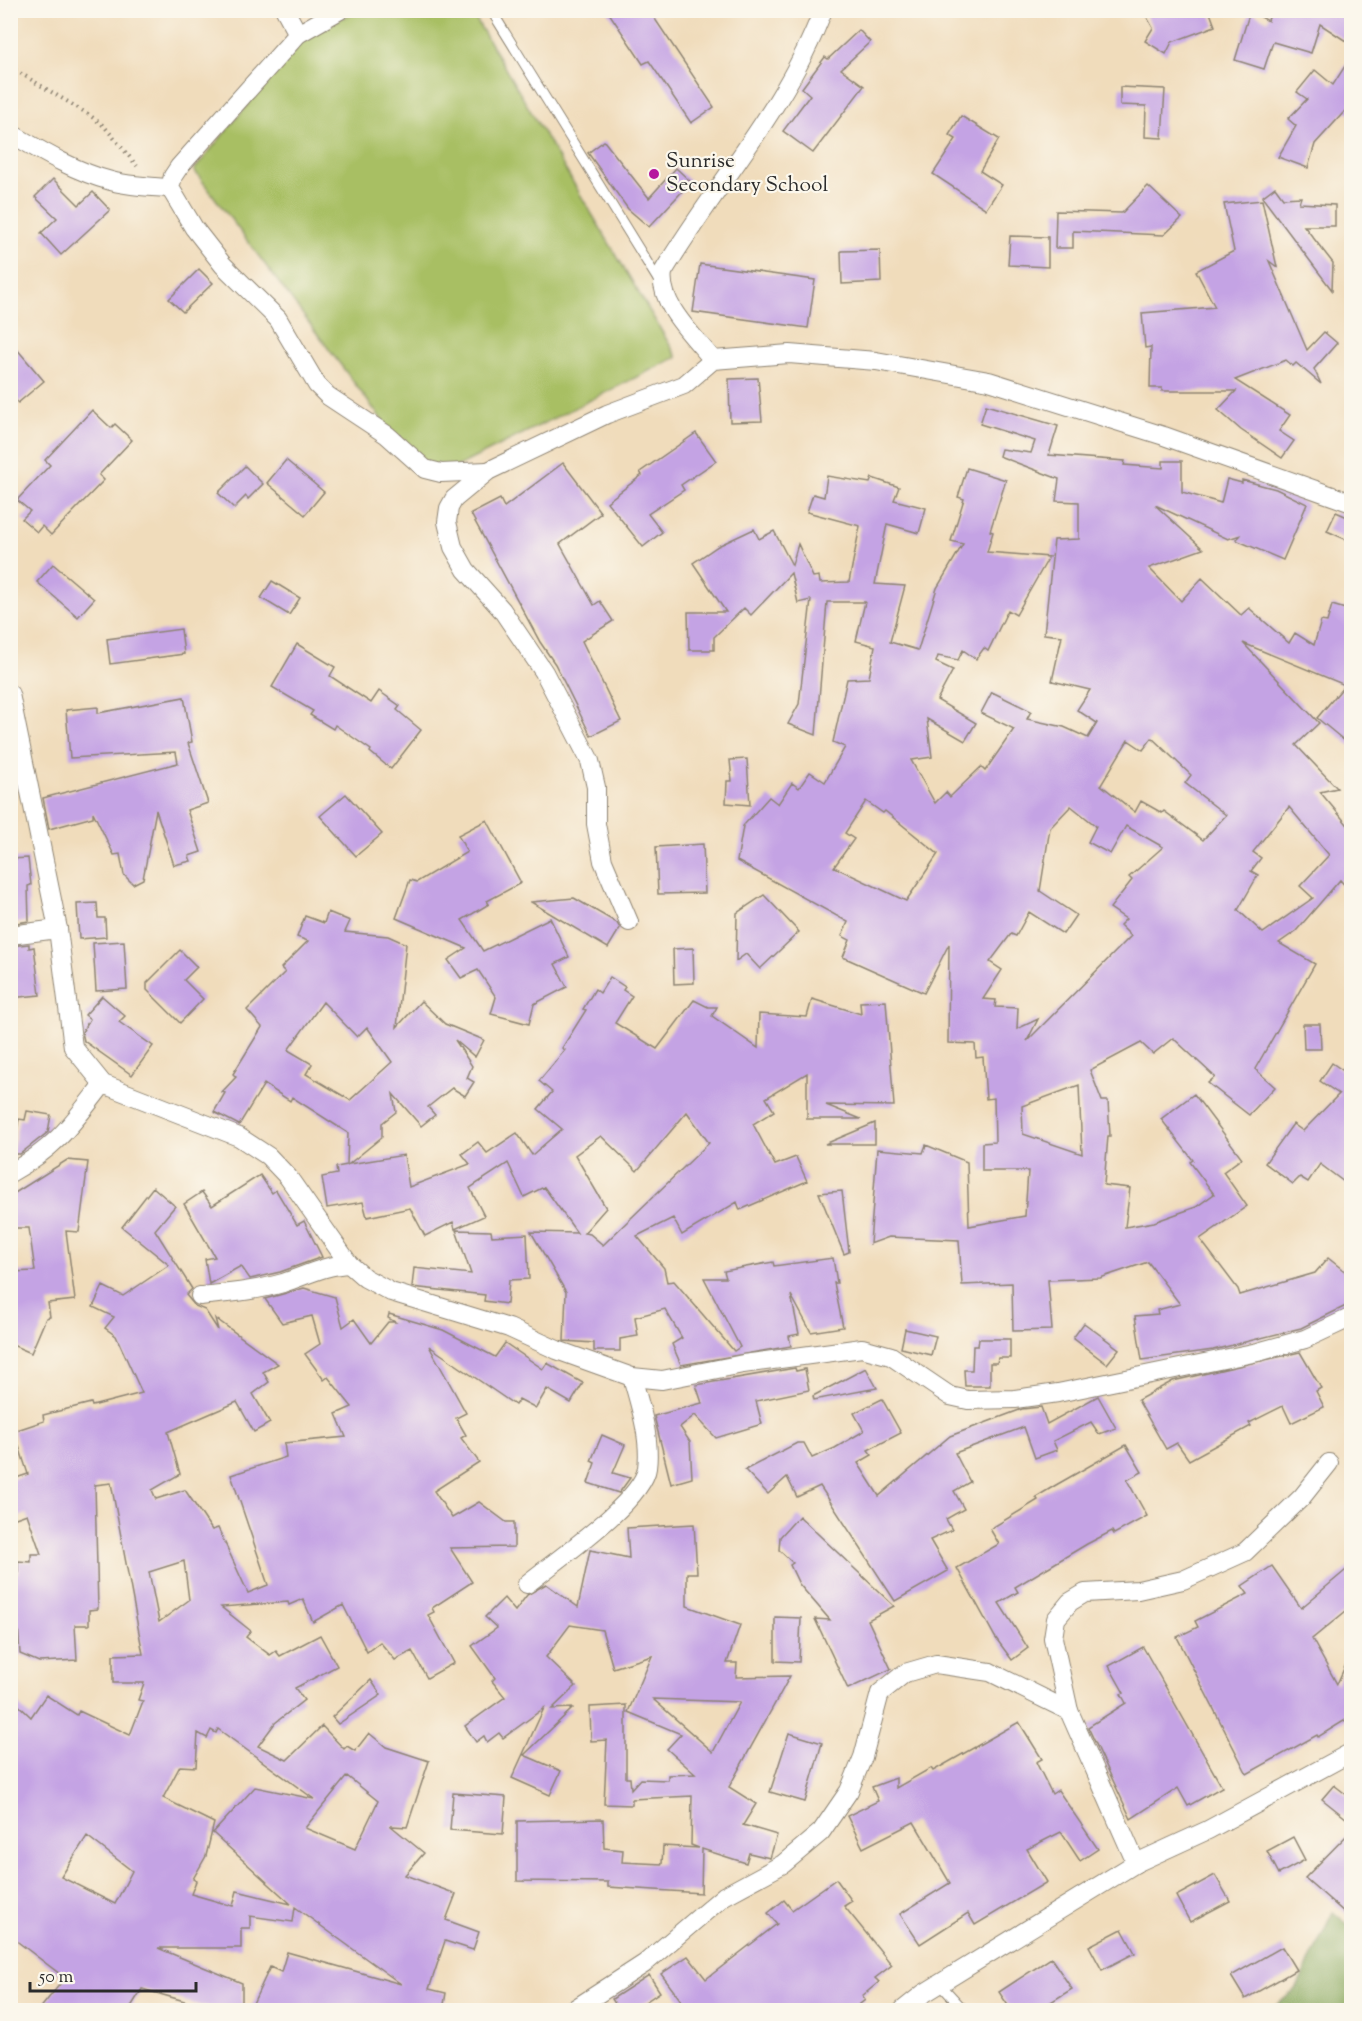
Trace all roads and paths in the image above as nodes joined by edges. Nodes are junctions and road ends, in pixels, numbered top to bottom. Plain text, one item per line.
1 (285, 10) edge
2 (340, 10) edge
3 (491, 10) edge
4 (823, 10) edge
5 (298, 34) junction
6 (10, 67) edge
7 (10, 133) edge
8 (138, 168) dead end
9 (170, 188) junction
10 (661, 285) junction
11 (713, 360) junction
12 (488, 471) junction
13 (1352, 503) edge
14 (10, 694) edge
15 (629, 922) dead end
16 (58, 929) junction
17 (10, 935) edge
18 (103, 1084) junction
19 (10, 1173) edge
20 (349, 1264) junction
21 (200, 1296) dead end
22 (1352, 1317) edge
23 (632, 1377) junction
24 (1329, 1463) dead end
25 (527, 1584) dead end
26 (1069, 1711) junction
27 (1352, 1752) edge
28 (1136, 1863) junction
29 (940, 1984) junction
30 (582, 2008) edge
31 (903, 2010) edge
32 (964, 2010) edge

1 - 5 street
2 - 5 street
3 - 10 lane
4 - 10 street
5 - 9 street
6 - 8 path
7 - 9 street
9 - 12 street
10 - 11 street
11 - 12 street
11 - 13 street
12 - 15 street
14 - 16 street
16 - 17 street
16 - 18 street
18 - 19 street
18 - 20 street
20 - 21 street
20 - 23 street
22 - 23 street
23 - 25 street
24 - 26 street
26 - 28 street
26 - 30 street
27 - 28 street
28 - 29 street
29 - 31 street
29 - 32 lane

